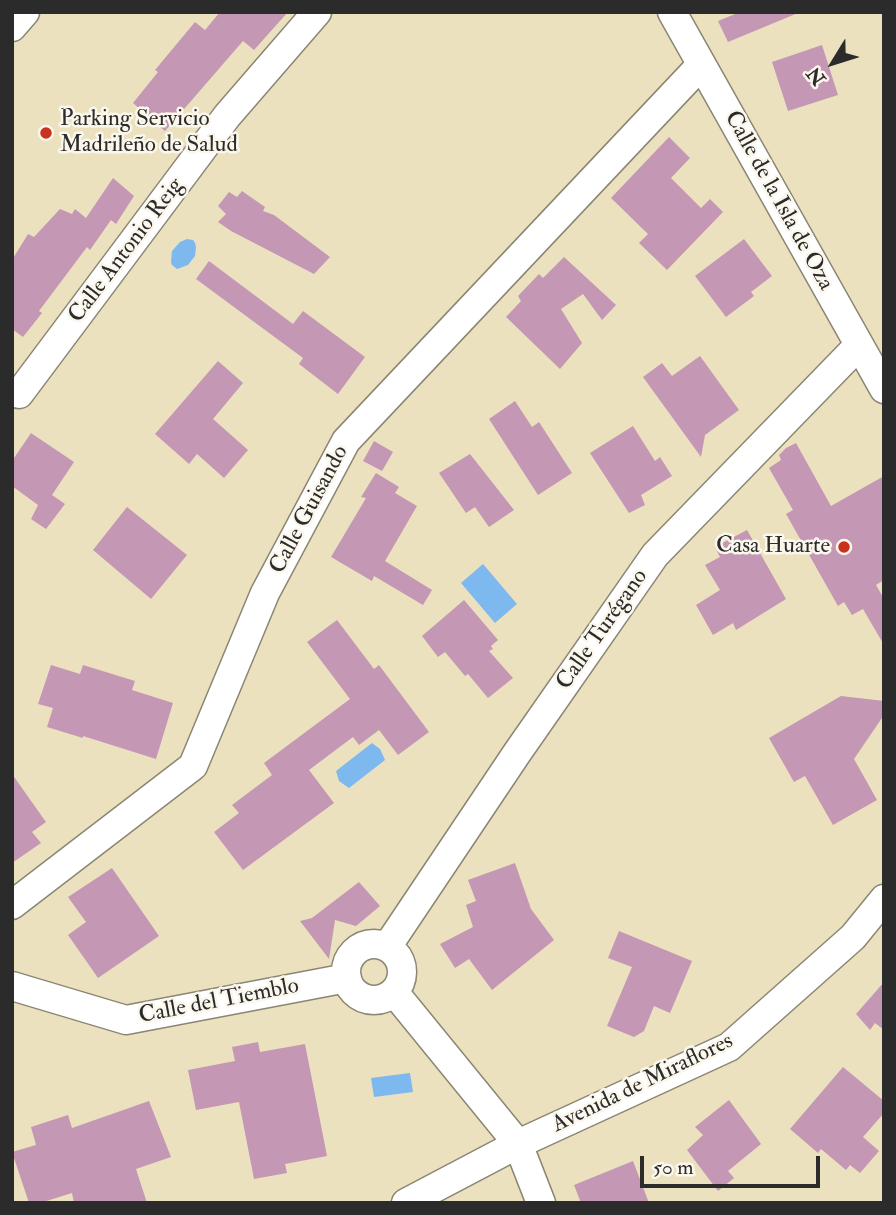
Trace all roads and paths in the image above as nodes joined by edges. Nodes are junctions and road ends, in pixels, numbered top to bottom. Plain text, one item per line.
1 (25, 12) edge
2 (317, 12) edge
3 (673, 12) edge
4 (12, 27) edge
5 (701, 65) junction
6 (859, 345) junction
7 (884, 389) edge
8 (19, 394) dead end
9 (884, 899) edge
10 (12, 905) edge
11 (387, 947) junction
12 (346, 978) junction
13 (12, 986) edge
14 (394, 992) junction
15 (518, 1144) junction
16 (406, 1203) edge
17 (541, 1203) edge

1 - 4 street
2 - 8 street, Calle Antonio Reig
3 - 5 street, Calle de la Isla de Oza
5 - 6 street, Calle de la Isla de Oza
5 - 10 street, Calle Guisando
6 - 7 street, Calle de la Isla de Oza
6 - 11 street, Calle Turégano
9 - 15 street, Avenida de Miraflores
11 - 12 street
11 - 14 street
12 - 13 street, Calle del Tiemblo
12 - 14 street
14 - 15 street
15 - 16 street, Avenida de Miraflores
15 - 17 street

